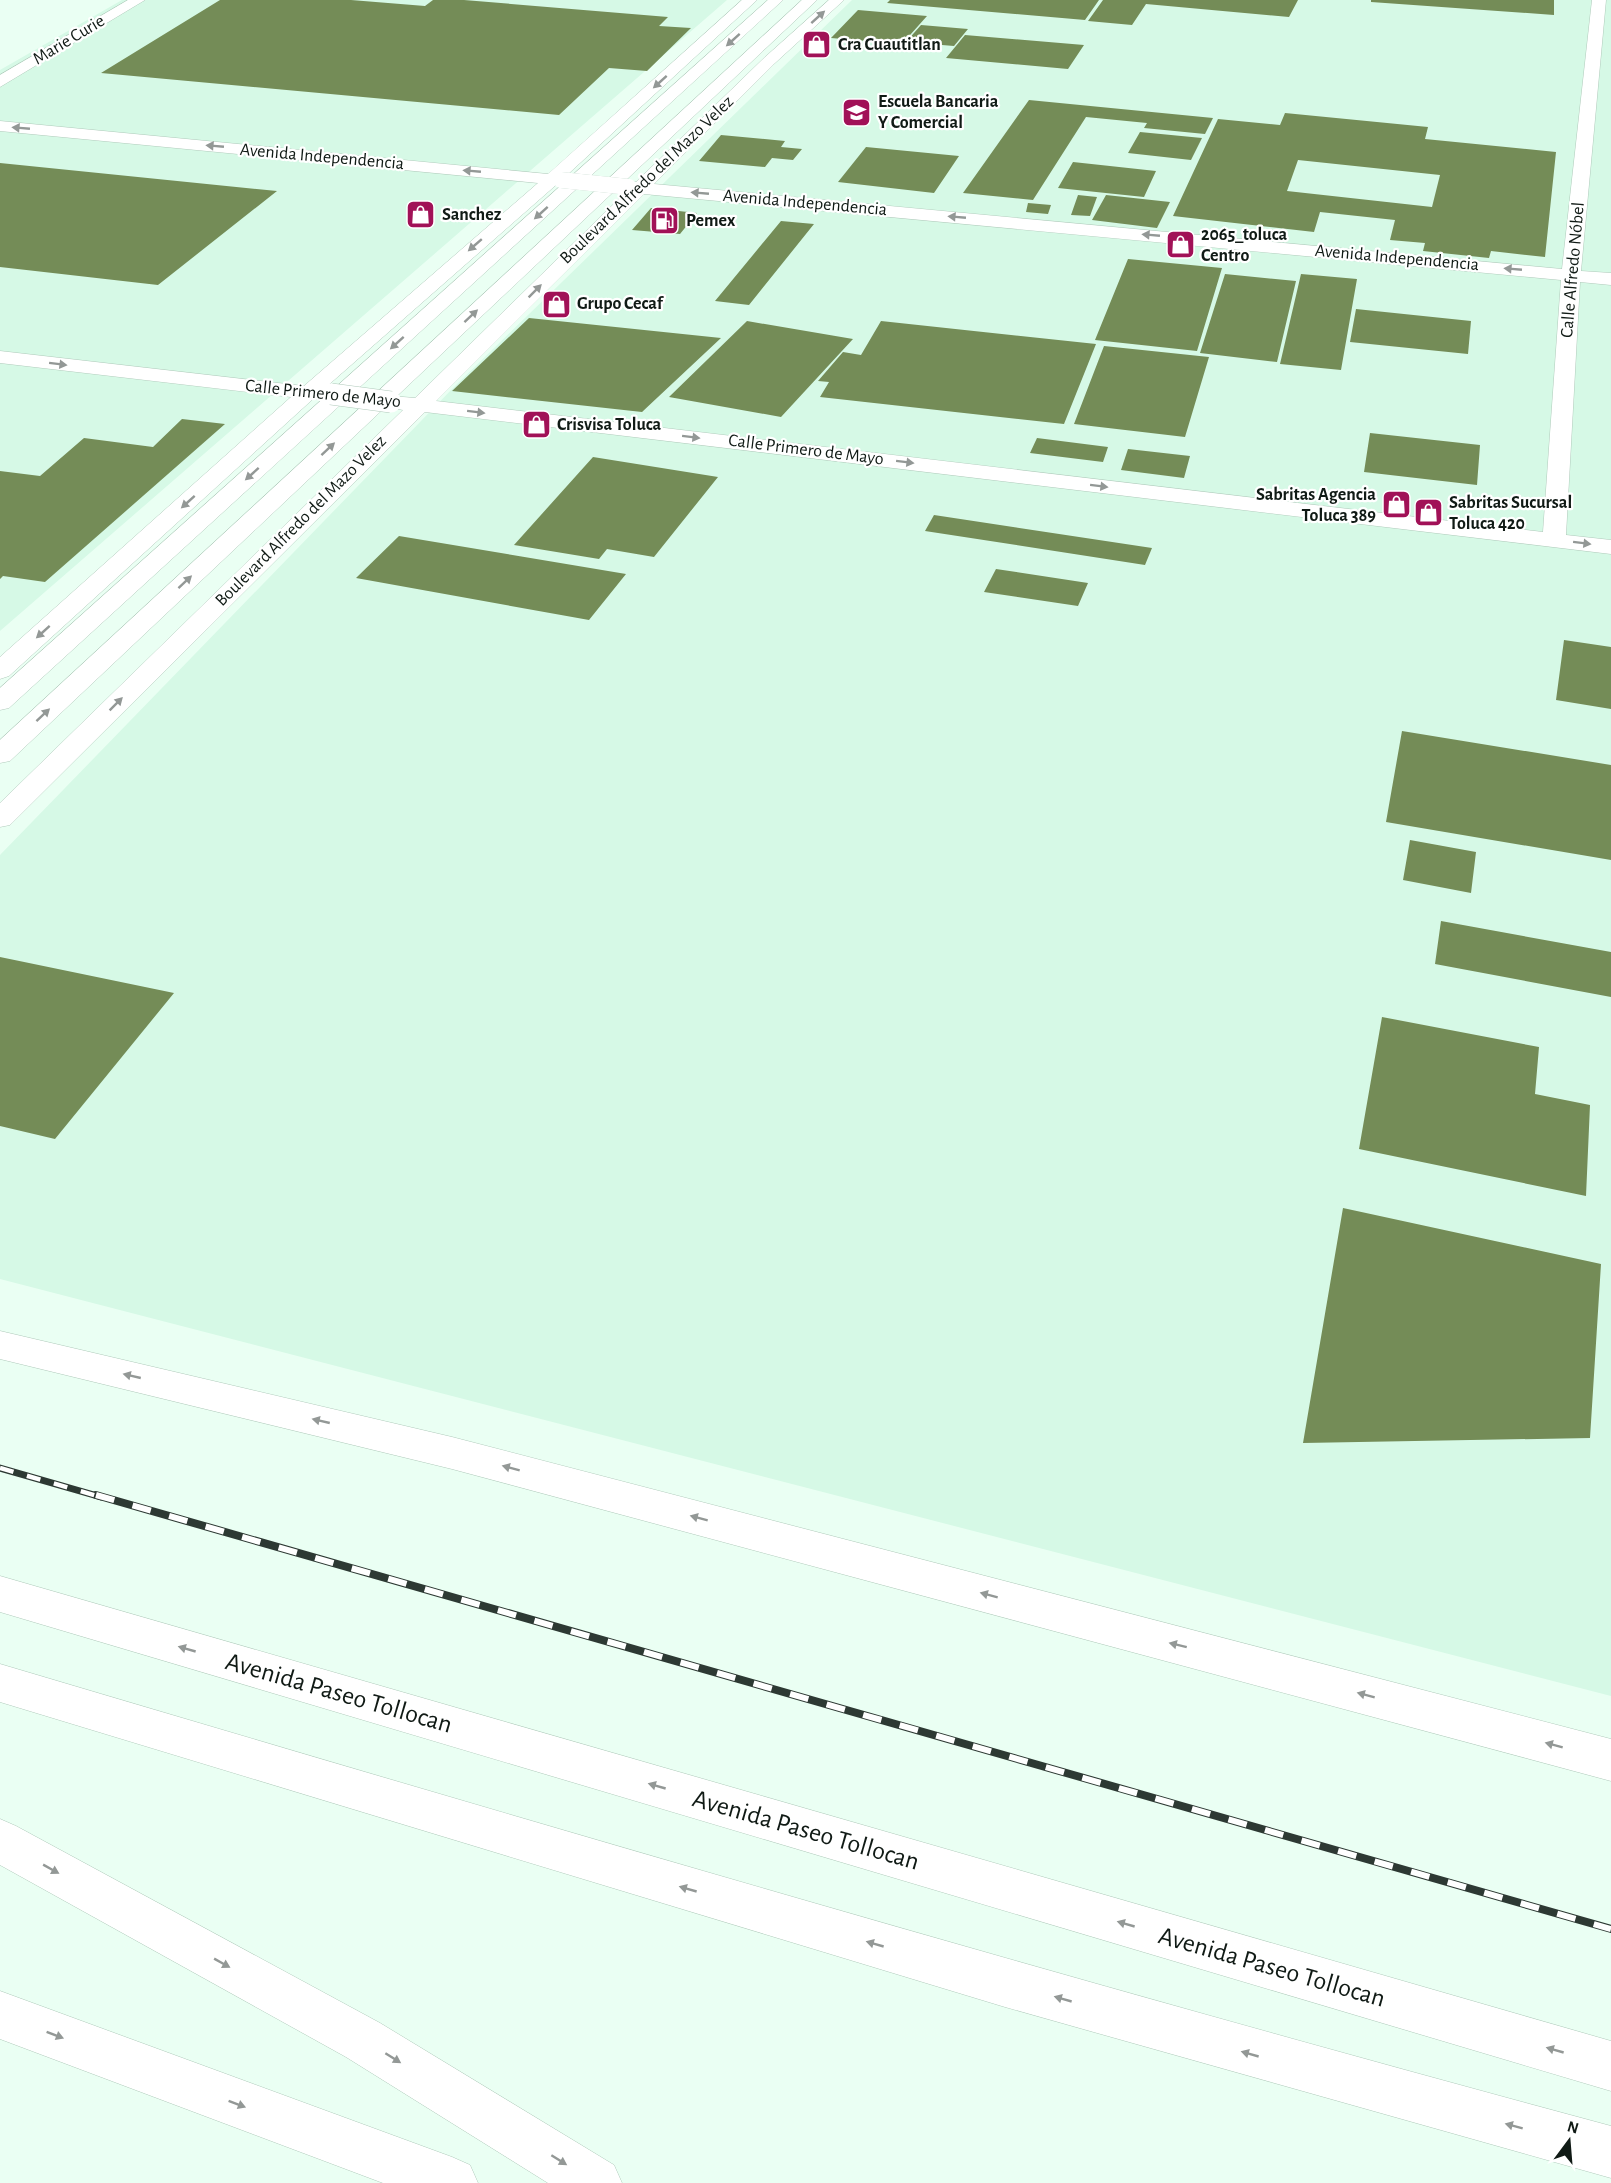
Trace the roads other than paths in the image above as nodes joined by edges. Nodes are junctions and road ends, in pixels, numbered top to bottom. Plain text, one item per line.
1 (138, 0) edge
2 (750, 0) edge
3 (776, 0) edge
4 (810, 0) edge
5 (837, 0) edge
6 (1599, 0) edge
7 (0, 82) edge
8 (0, 126) edge
9 (556, 179) junction
10 (634, 187) junction
11 (1571, 275) junction
12 (1611, 279) edge
13 (0, 357) edge
14 (320, 394) junction
15 (418, 405) junction
16 (1554, 540) junction
17 (1611, 547) edge
18 (0, 671) edge
19 (0, 702) edge
20 (0, 755) edge
21 (0, 819) edge
22 (0, 1345) edge
23 (0, 1594) edge
24 (0, 1683) edge
25 (1611, 1760) edge
26 (0, 1841) edge
27 (0, 2015) edge
28 (1611, 2066) edge
29 (1611, 2152) edge
30 (452, 2183) edge
31 (596, 2183) edge

1 - 7 main road, Marie Curie
2 -> 9 main road
3 -> 19 main road
20 -> 4 main road, Boulevard Alfredo del Mazo Velez
10 -> 5 main road, Boulevard Alfredo del Mazo Velez
6 - 11 main road, Calle Alfredo Nóbel
9 -> 8 main road, Avenida Independencia
9 - 10 main road, Avenida Independencia, bridge
9 -> 14 main road
11 -> 10 main road, Avenida Independencia
15 -> 10 main road, Boulevard Alfredo del Mazo Velez
11 - 12 main road, Avenida Independencia
11 - 16 main road, Calle Alfredo Nóbel
13 -> 14 main road, Calle Primero de Mayo
14 - 15 main road, Calle Primero de Mayo, bridge
14 -> 18 main road
15 -> 16 main road, Calle Primero de Mayo
21 -> 15 main road, Boulevard Alfredo del Mazo Velez
16 -> 17 main road, Calle Primero de Mayo
25 -> 22 main road
28 -> 23 main road, Avenida Paseo Tollocan
29 -> 24 main road
26 -> 31 main road
27 -> 30 main road

